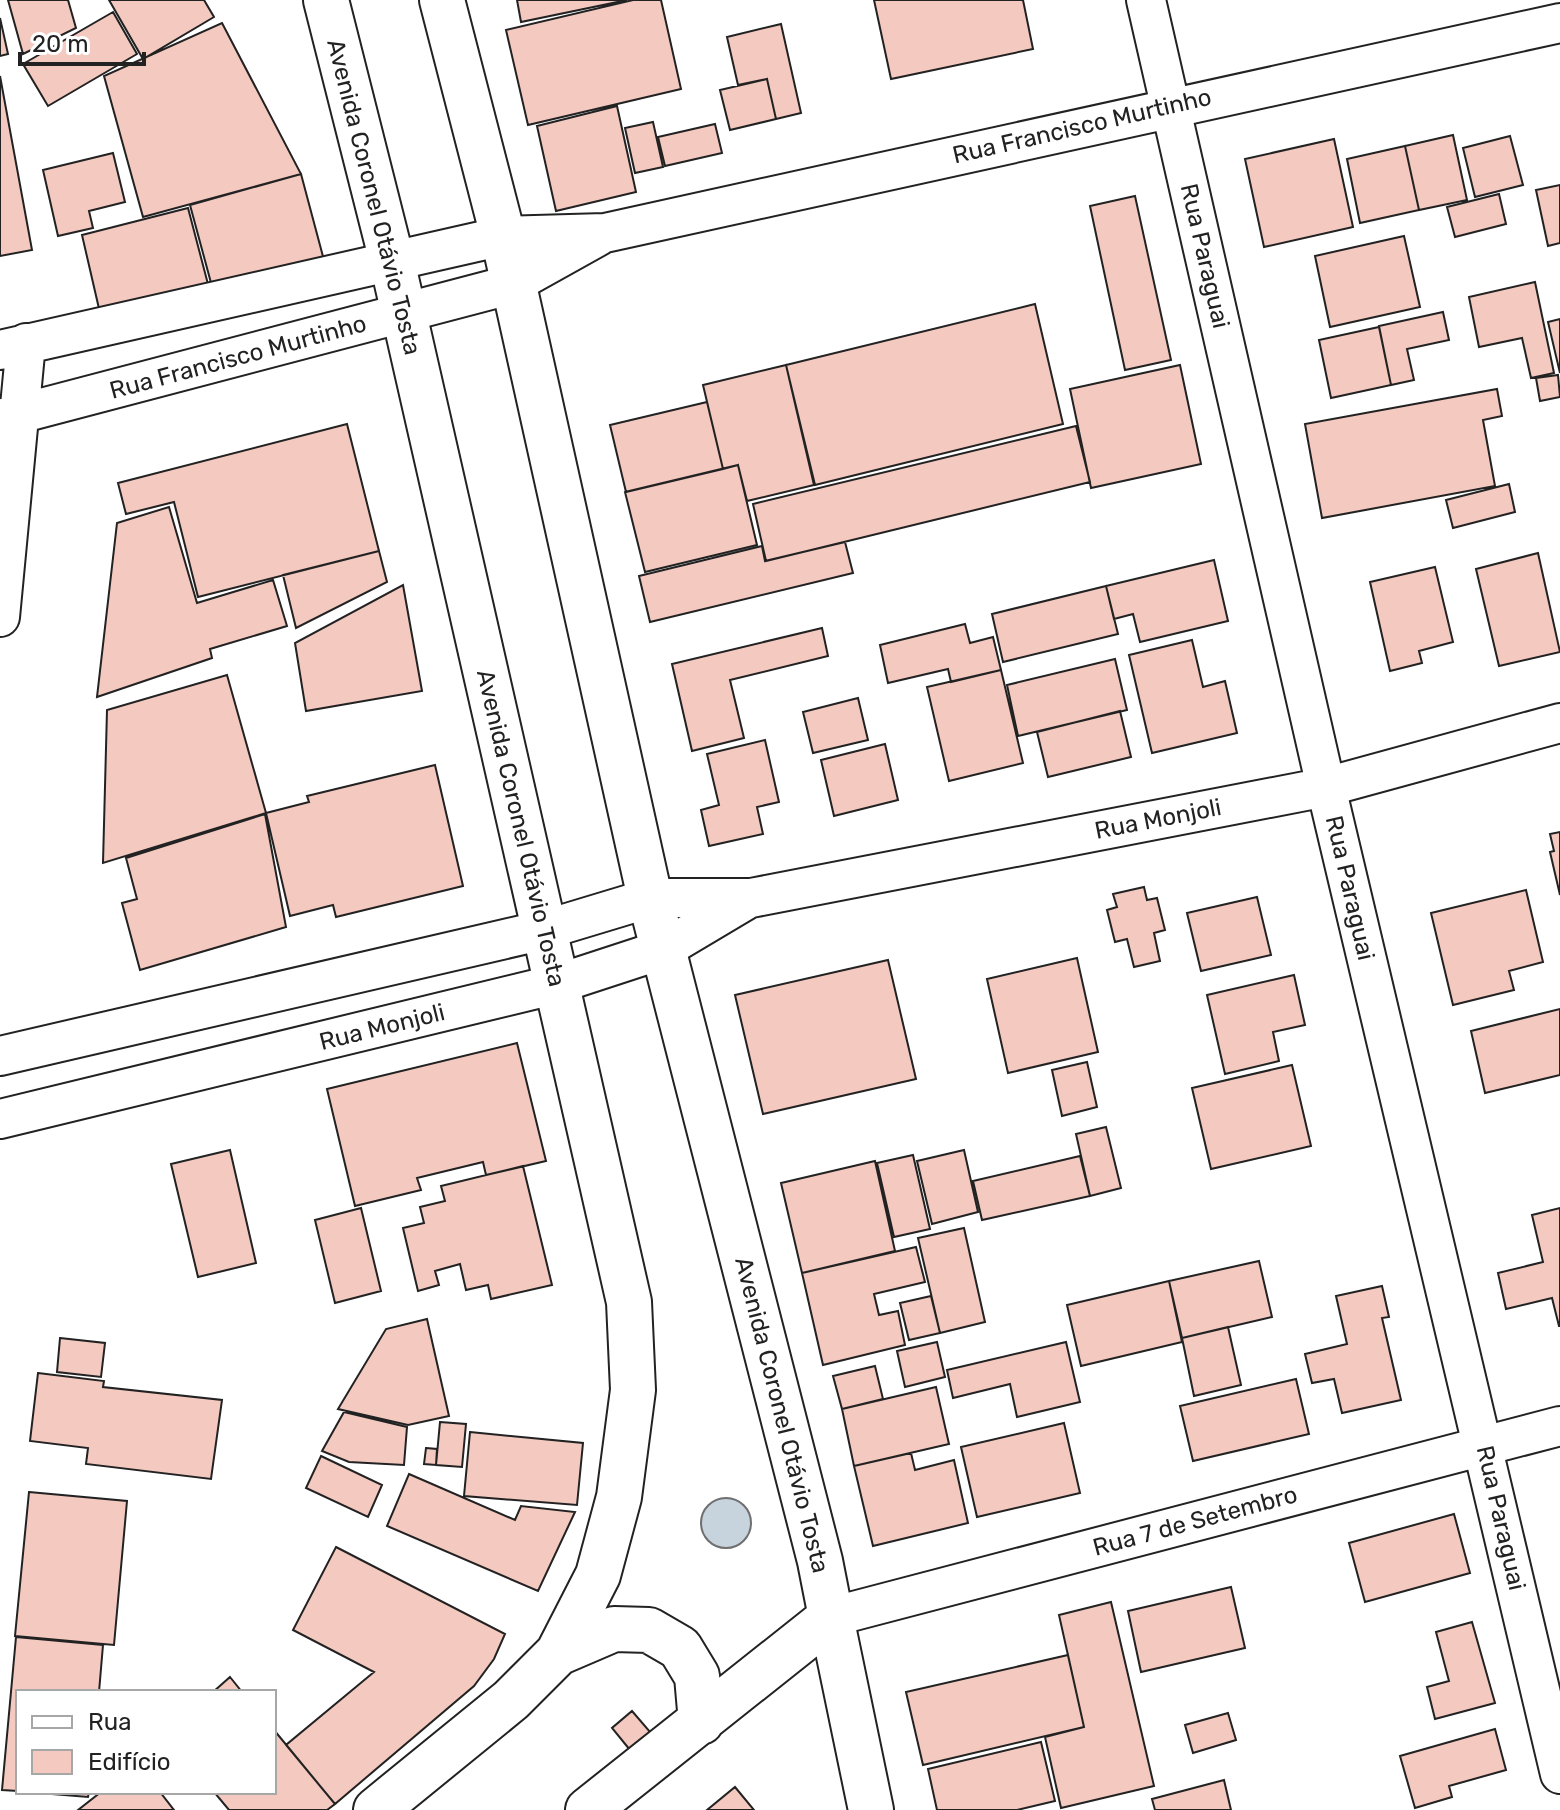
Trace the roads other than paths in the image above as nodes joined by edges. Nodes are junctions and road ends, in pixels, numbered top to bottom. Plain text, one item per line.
1 (442, 0) edge
2 (1146, 0) edge
3 (324, 6) edge
4 (1560, 23) edge
5 (1170, 106) junction
6 (605, 233) junction
7 (503, 236) junction
8 (392, 261) junction
9 (513, 284) junction
10 (403, 313) junction
11 (13, 347) edge
12 (9, 417) edge
13 (0, 617) edge
14 (1560, 723) edge
15 (1326, 787) junction
16 (650, 898) junction
17 (751, 898) junction
18 (544, 930) junction
19 (664, 949) junction
20 (557, 984) junction
21 (0, 1056) edge
22 (0, 1119) edge
23 (1560, 1426) edge
24 (1484, 1445) junction
25 (831, 1617) junction
26 (558, 1653) junction
27 (701, 1722) junction
28 (1560, 1774) edge
29 (376, 1810) edge
30 (588, 1810) edge
31 (871, 1810) edge

1 - 7 main road, Avenida Coronel Otávio Tosta
2 - 5 street, Rua Paraguai
3 - 8 main road, Avenida Coronel Otávio Tosta
4 - 5 street, Rua Francisco Murtinho
5 - 6 street, Rua Francisco Murtinho
5 - 15 street, Rua Paraguai
6 - 7 street, Rua Francisco Murtinho
6 - 9 street, Rua Francisco Murtinho
7 - 8 street, Rua Francisco Murtinho
7 - 9 main road, Avenida Coronel Otávio Tosta
8 - 10 main road, Avenida Coronel Otávio Tosta
8 - 11 street, Rua Francisco Murtinho
9 - 10 street, Rua Francisco Murtinho
9 - 16 main road, Avenida Coronel Otávio Tosta
10 - 12 street, Rua Francisco Murtinho
10 - 18 main road, Avenida Coronel Otávio Tosta
11 - 12 street
12 - 13 street
14 - 15 street, Rua Monjoli
15 - 17 street, Rua Monjoli
15 - 24 street, Rua Paraguai
16 - 17 street, Rua Monjoli
16 - 18 street, Rua Monjoli
16 - 19 main road, Avenida Coronel Otávio Tosta
17 - 19 street, Rua Monjoli
18 - 20 main road, Avenida Coronel Otávio Tosta
18 - 21 street, Rua Monjoli
19 - 20 street, Rua Monjoli
19 - 25 main road, Avenida Coronel Otávio Tosta
20 - 22 street, Rua Monjoli
20 - 26 main road, Avenida Coronel Otávio Tosta
23 - 24 street, Rua 7 de Setembro
24 - 25 street, Rua 7 de Setembro
24 - 28 street, Rua Paraguai
25 - 27 main road
25 - 31 main road, Avenida Coronel Otávio Tosta
26 - 27 main road
26 - 29 main road
27 - 30 main road

